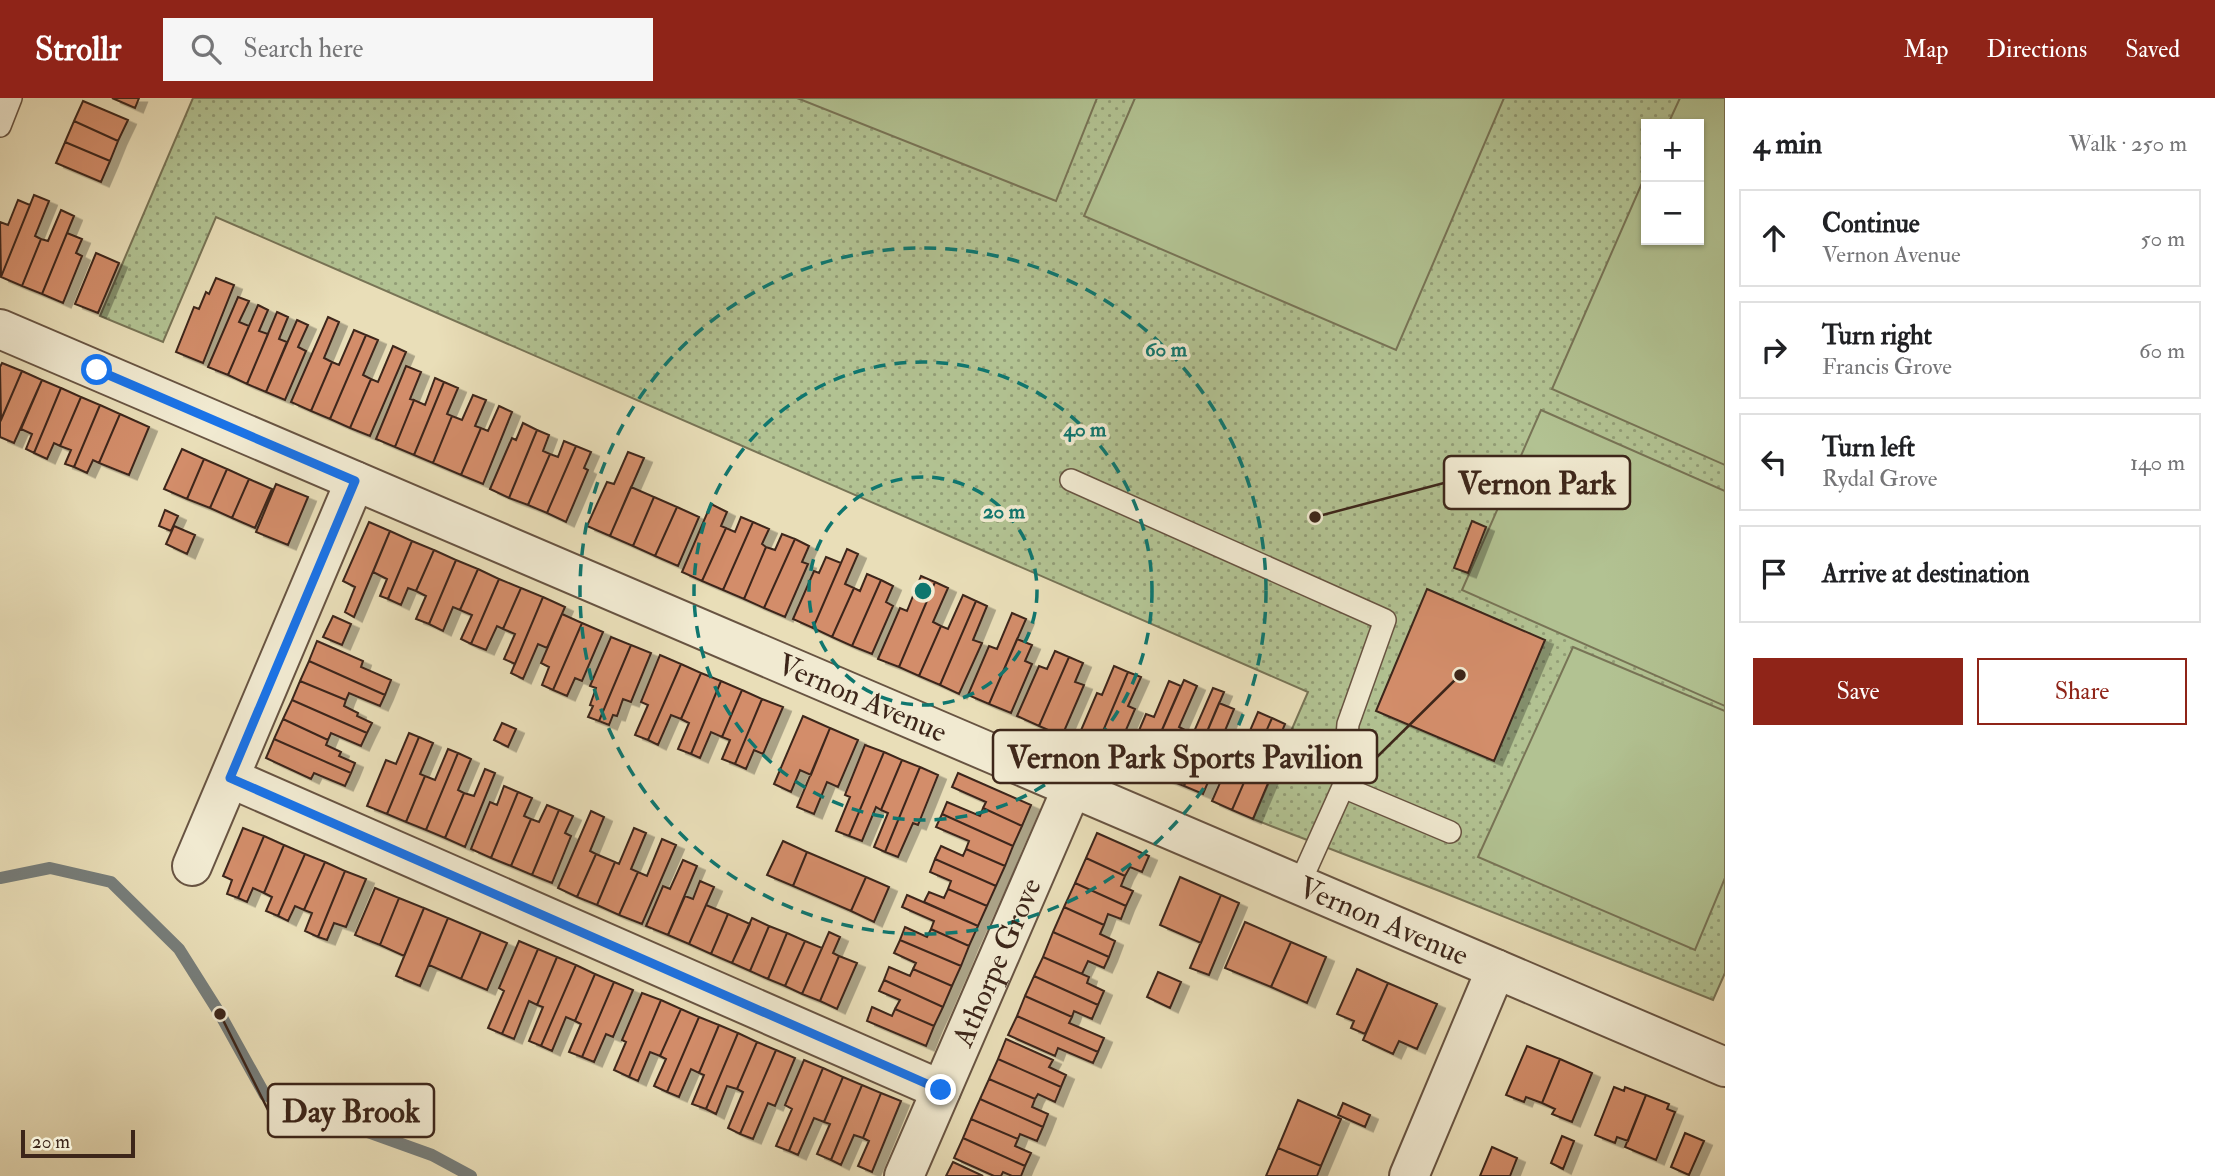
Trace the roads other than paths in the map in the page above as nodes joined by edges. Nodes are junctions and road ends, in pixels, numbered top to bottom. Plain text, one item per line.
1 (11, 98) edge
2 (0, 126) edge
3 (0, 329) edge
4 (1072, 480) dead end
5 (355, 481) junction
6 (230, 778) junction
7 (1343, 786) junction
8 (1072, 788) junction
9 (1450, 832) dead end
10 (192, 866) dead end
11 (1299, 885) junction
12 (1496, 969) junction
13 (1725, 1067) edge
14 (941, 1090) junction
15 (904, 1176) edge
16 (1409, 1176) edge

1 - 2 lane
3 - 5 street, Vernon Avenue
4 - 7 lane
5 - 6 street
5 - 8 street, Vernon Avenue
6 - 10 street
6 - 14 street
7 - 9 lane
7 - 11 lane
8 - 11 street, Vernon Avenue
8 - 14 street, Athorpe Grove
11 - 12 street, Vernon Avenue
12 - 13 street, Vernon Avenue
12 - 16 street
14 - 15 street, Athorpe Grove

